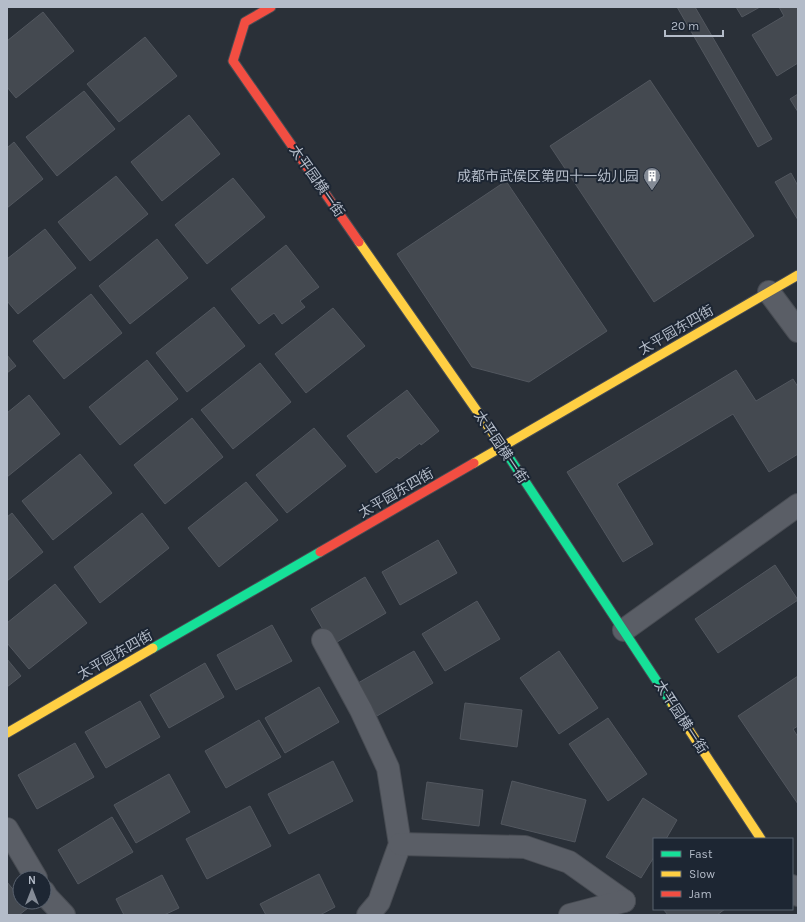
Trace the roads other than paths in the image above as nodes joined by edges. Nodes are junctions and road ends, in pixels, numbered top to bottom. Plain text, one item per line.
1 (271, 7) edge
2 (798, 275) edge
3 (769, 292) junction
4 (798, 331) edge
5 (502, 447) junction
6 (798, 505) edge
7 (624, 630) junction
8 (323, 640) dead end
9 (7, 733) edge
10 (7, 829) edge
11 (760, 838) edge
12 (400, 844) junction
13 (31, 870) edge
14 (52, 902) edge
15 (64, 915) edge
16 (368, 915) edge
17 (570, 915) edge

1 - 5 street, 太平园横一街
2 - 3 street, 太平园东四街
3 - 4 street
3 - 5 street, 太平园东四街
5 - 7 street, 太平园横一街
5 - 9 street, 太平园东四街
6 - 7 street
7 - 11 street, 太平园横一街
8 - 12 street
10 - 13 street
12 - 16 street
12 - 17 street
14 - 15 street

